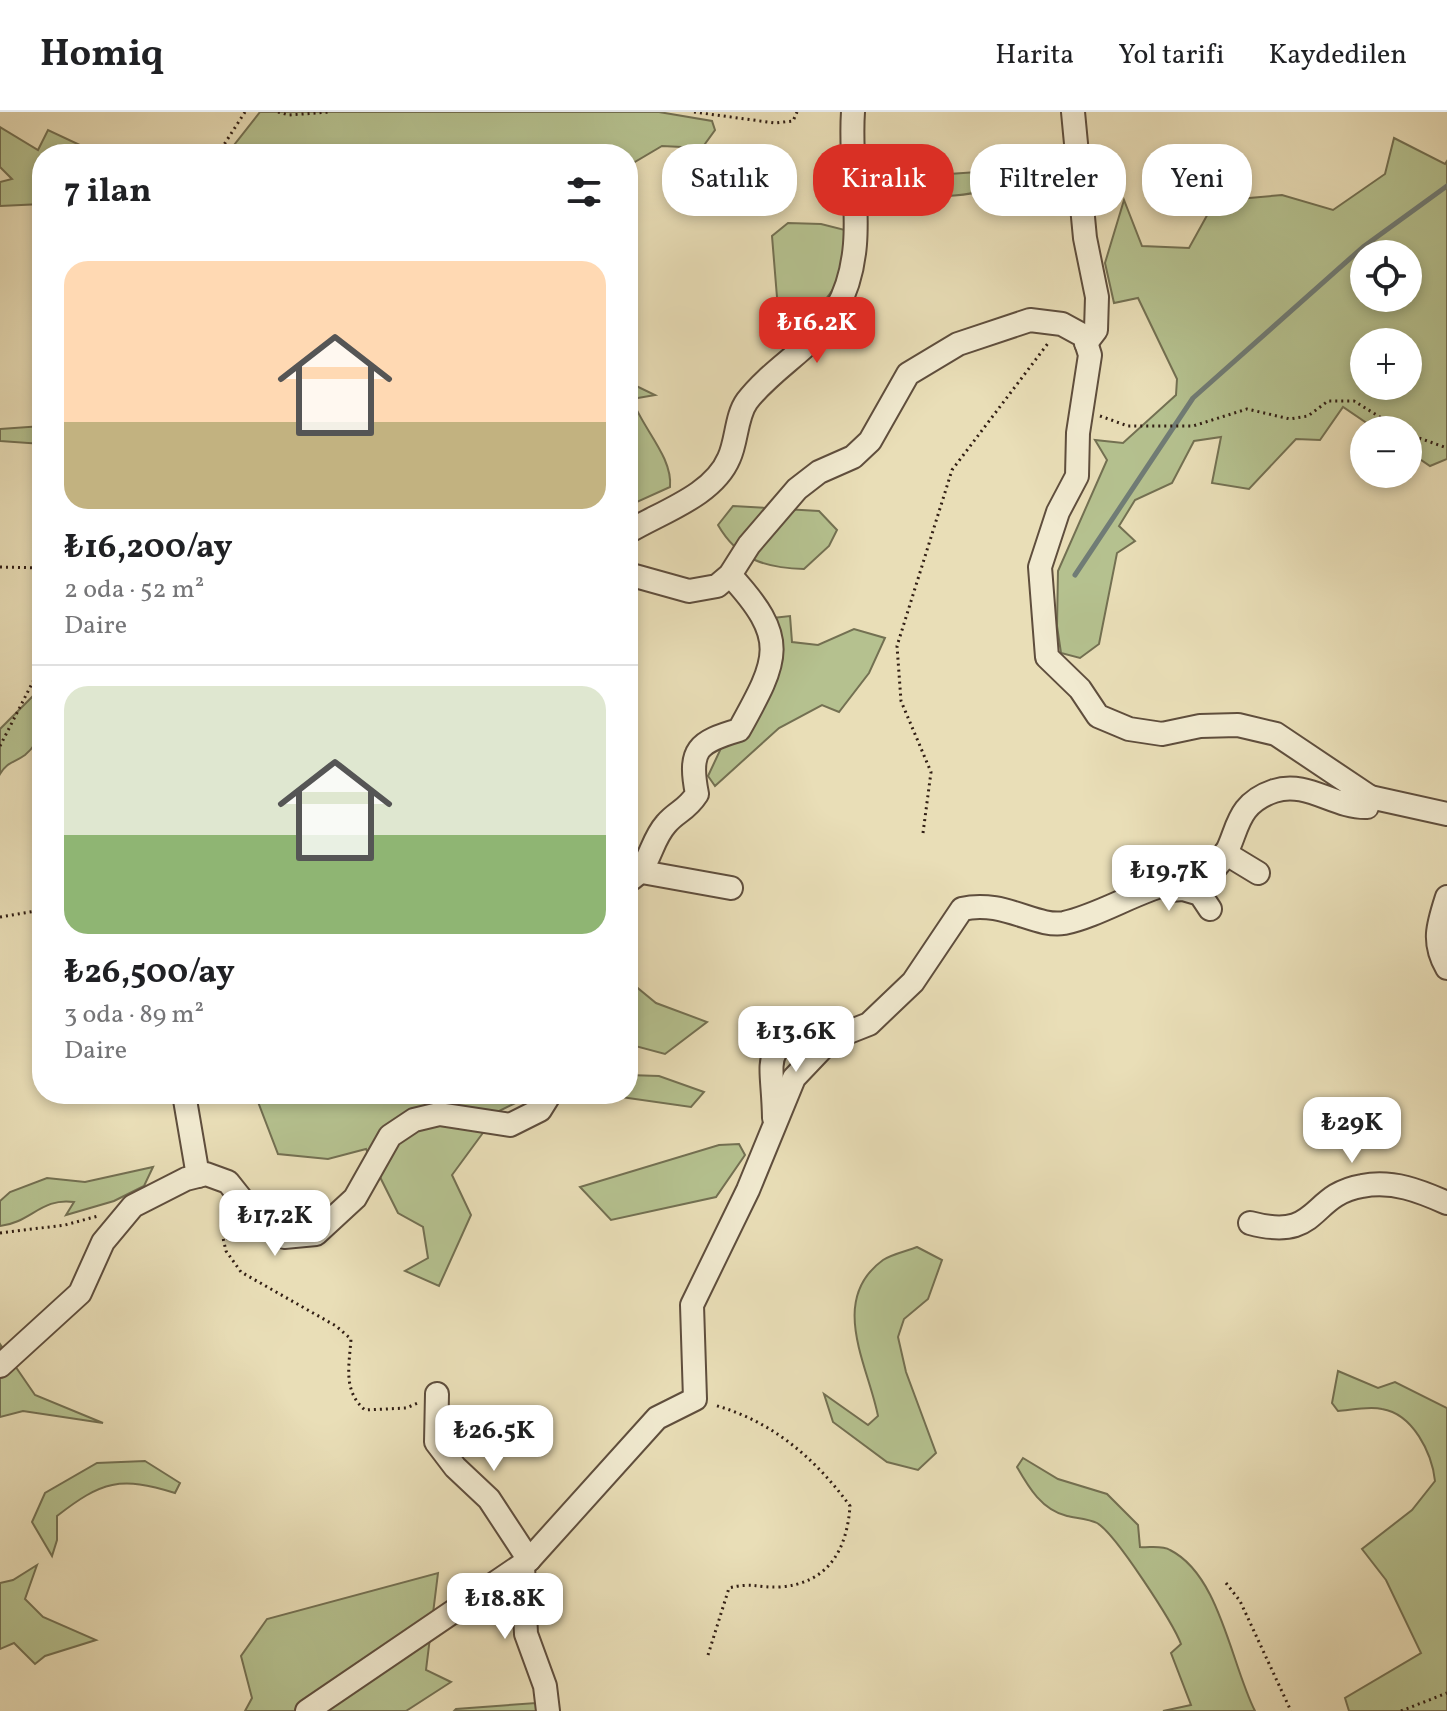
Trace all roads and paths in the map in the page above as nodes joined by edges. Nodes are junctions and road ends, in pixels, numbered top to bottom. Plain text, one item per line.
1 (245, 112) edge
2 (278, 112) edge
3 (330, 112) edge
4 (694, 112) edge
5 (797, 112) edge
6 (853, 112) edge
7 (1073, 112) edge
8 (224, 144) edge
9 (1052, 334) dead end
10 (1086, 343) junction
11 (1081, 410) junction
12 (1378, 416) edge
13 (1422, 439) edge
14 (1447, 448) edge
15 (638, 526) edge
16 (0, 567) edge
17 (32, 568) edge
18 (730, 575) junction
19 (638, 577) edge
20 (32, 684) edge
21 (0, 746) edge
22 (1370, 797) junction
23 (1447, 814) edge
24 (923, 833) dead end
25 (1225, 853) junction
26 (638, 872) edge
27 (1258, 873) dead end
28 (638, 877) edge
29 (731, 888) dead end
30 (1141, 893) junction
31 (1447, 897) edge
32 (1210, 909) dead end
33 (32, 912) edge
34 (0, 917) edge
35 (1447, 968) edge
36 (820, 1022) dead end
37 (186, 1104) edge
38 (544, 1104) edge
39 (774, 1127) junction
40 (198, 1176) junction
41 (1447, 1203) edge
42 (133, 1206) junction
43 (1250, 1223) dead end
44 (0, 1233) edge
45 (253, 1238) dead end
46 (0, 1366) edge
47 (437, 1394) joint
48 (695, 1399) junction
49 (526, 1562) junction
50 (1226, 1583) dead end
51 (708, 1655) dead end
52 (1447, 1693) edge
53 (307, 1711) edge
54 (548, 1711) edge
55 (1291, 1711) edge
56 (1401, 1711) edge

1 - 8 path
2 - 3 path
4 - 5 path
6 - 15 street
7 - 10 street
9 - 24 path
10 - 11 street
10 - 18 street
11 - 12 path
11 - 22 street
13 - 14 path
16 - 17 path
18 - 19 street
18 - 26 street
20 - 21 path
22 - 23 street
22 - 25 street
25 - 27 street
25 - 30 street
28 - 29 street
30 - 32 street
30 - 39 street
31 - 35 street
33 - 34 path
36 - 39 street
37 - 40 street
38 - 40 street
39 - 48 street
40 - 42 street
41 - 43 street
42 - 44 path
42 - 46 street
45 - 47 path
47 - 49 street
48 - 49 street
48 - 51 path
49 - 53 street
49 - 54 street
50 - 55 path
52 - 56 path

